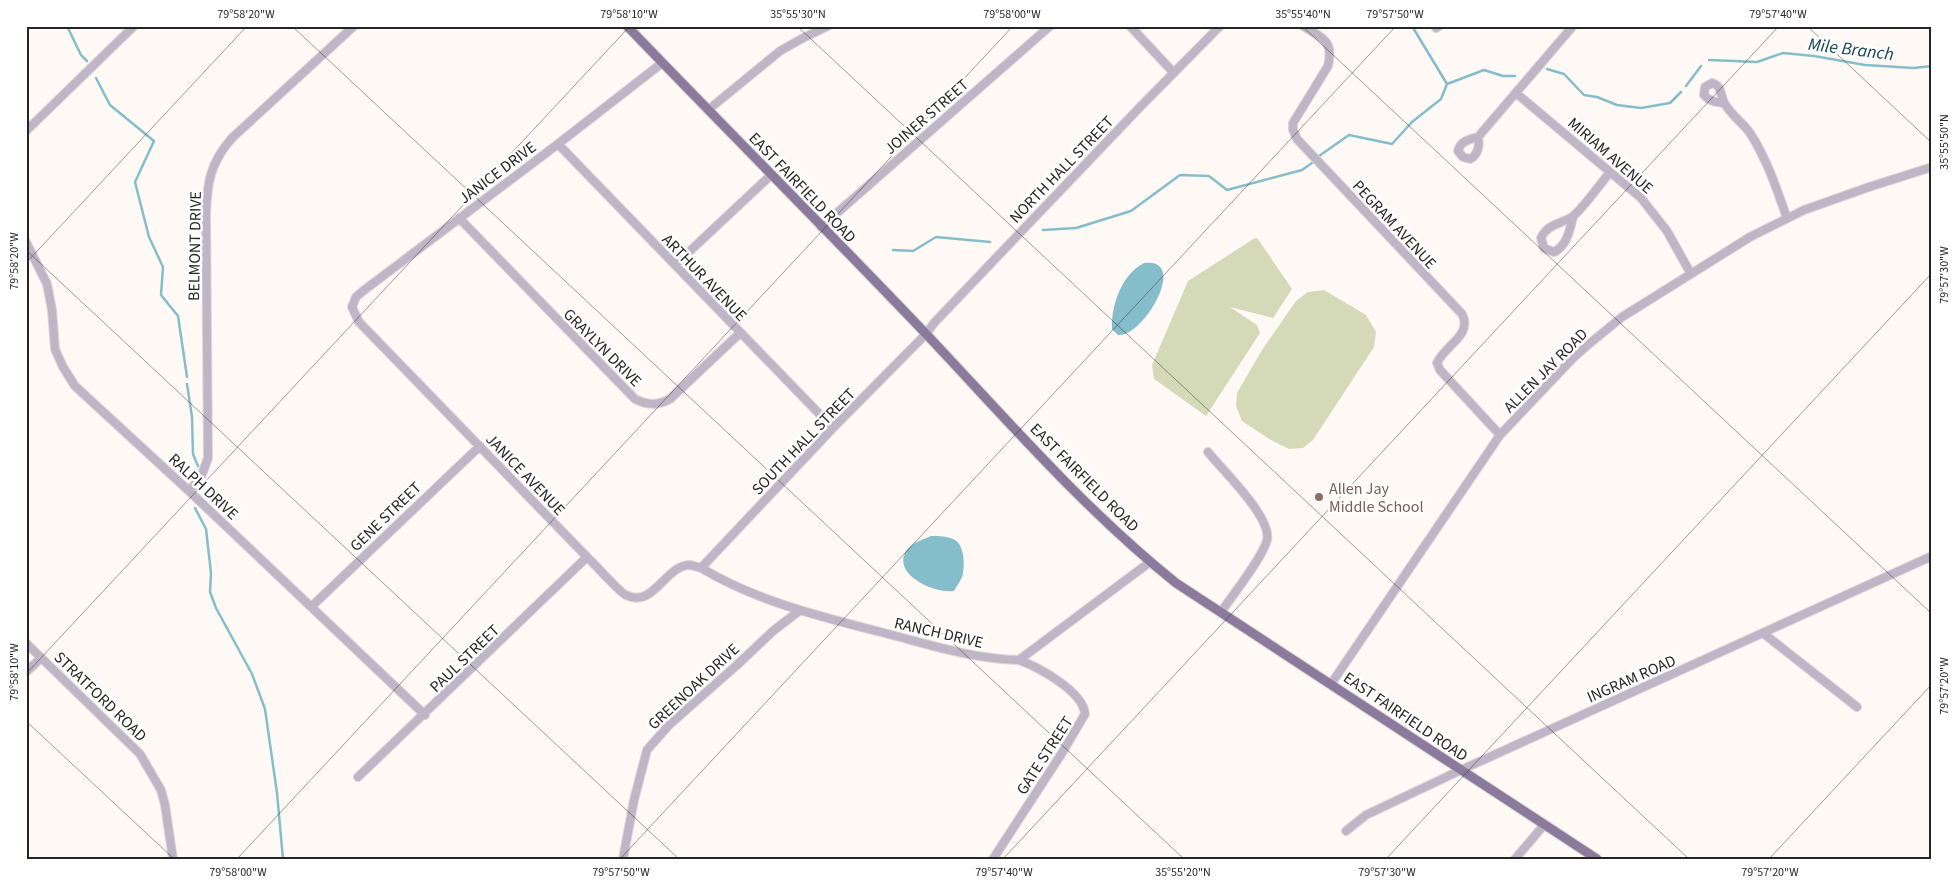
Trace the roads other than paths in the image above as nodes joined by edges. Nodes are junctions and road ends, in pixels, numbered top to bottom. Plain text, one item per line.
1 (134, 26) edge
2 (354, 26) edge
3 (627, 26) edge
4 (828, 26) edge
5 (1050, 26) edge
6 (1130, 26) edge
7 (1220, 26) edge
8 (1303, 26) edge
9 (1572, 26) edge
10 (662, 63) junction
11 (1173, 72) junction
12 (1516, 93) junction
13 (1723, 102) dead end
14 (708, 110) junction
15 (26, 131) edge
16 (1478, 137) dead end
17 (558, 144) junction
18 (1932, 168) edge
19 (1610, 172) junction
20 (771, 175) junction
21 (1572, 217) junction
22 (459, 218) junction
23 (1788, 218) junction
24 (821, 227) junction
25 (26, 242) edge
26 (675, 265) junction
27 (1691, 274) junction
28 (352, 307) joint
29 (740, 334) junction
30 (926, 334) junction
31 (833, 428) junction
32 (1500, 435) junction
33 (480, 446) junction
34 (1208, 452) dead end
35 (189, 491) junction
36 (1932, 556) edge
37 (587, 557) junction
38 (1150, 562) junction
39 (701, 568) junction
40 (311, 607) junction
41 (799, 611) junction
42 (1221, 612) junction
43 (1762, 633) junction
44 (26, 643) edge
45 (41, 658) junction
46 (1019, 660) junction
47 (26, 672) edge
48 (1331, 684) junction
49 (1857, 708) dead end
50 (425, 715) junction
51 (1461, 770) junction
52 (358, 777) dead end
53 (1544, 825) junction
54 (1346, 831) dead end
55 (173, 859) edge
56 (623, 859) edge
57 (993, 859) edge
58 (1514, 859) edge
59 (1597, 859) edge

1 - 15 street
2 - 35 street, BELMONT DRIVE
3 - 10 main road, EAST FAIRFIELD ROAD
4 - 14 street
5 - 24 street, JOINER STREET
6 - 11 street
7 - 11 street, NORTH HALL STREET
8 - 32 street, PEGRAM AVENUE
9 - 12 street
10 - 14 main road, EAST FAIRFIELD ROAD
10 - 17 street, JANICE DRIVE
11 - 30 street, NORTH HALL STREET
12 - 16 street
12 - 19 street, MIRIAM AVENUE
13 - 23 street
14 - 20 main road, EAST FAIRFIELD ROAD
17 - 22 street, JANICE DRIVE
17 - 26 street, ARTHUR AVENUE
18 - 23 street, ALLEN JAY ROAD
19 - 21 street
19 - 27 street, MIRIAM AVENUE
20 - 24 main road, EAST FAIRFIELD ROAD
20 - 26 street
21 - 21 street
22 - 28 street, JANICE DRIVE
22 - 29 street, GRAYLYN DRIVE
23 - 27 street, ALLEN JAY ROAD
24 - 30 main road, EAST FAIRFIELD ROAD
25 - 35 street, RALPH DRIVE
26 - 29 street, ARTHUR AVENUE
27 - 32 street, ALLEN JAY ROAD
28 - 33 street, JANICE AVENUE
29 - 31 street, ARTHUR AVENUE
30 - 31 street, SOUTH HALL STREET
30 - 38 main road, EAST FAIRFIELD ROAD
31 - 39 street, SOUTH HALL STREET
32 - 48 street, ALLEN JAY ROAD
33 - 37 street, JANICE AVENUE
33 - 40 street, GENE STREET
34 - 42 street
35 - 40 street, RALPH DRIVE
36 - 43 street, INGRAM ROAD
37 - 39 street, JANICE AVENUE
37 - 50 street, PAUL STREET
38 - 42 main road, EAST FAIRFIELD ROAD
38 - 46 street
39 - 41 street, RANCH DRIVE
40 - 50 street, RALPH DRIVE
41 - 46 street, RANCH DRIVE
41 - 56 street, GREENOAK DRIVE
42 - 48 main road, EAST FAIRFIELD ROAD
43 - 49 street
43 - 51 street, INGRAM ROAD
44 - 45 street, STRATFORD ROAD
45 - 47 street
45 - 55 street, STRATFORD ROAD
46 - 57 street, GATE STREET
48 - 51 main road, EAST FAIRFIELD ROAD
50 - 52 street, PAUL STREET
51 - 53 main road, EAST FAIRFIELD ROAD
51 - 54 street, INGRAM ROAD
53 - 58 street
53 - 59 main road, EAST FAIRFIELD ROAD

